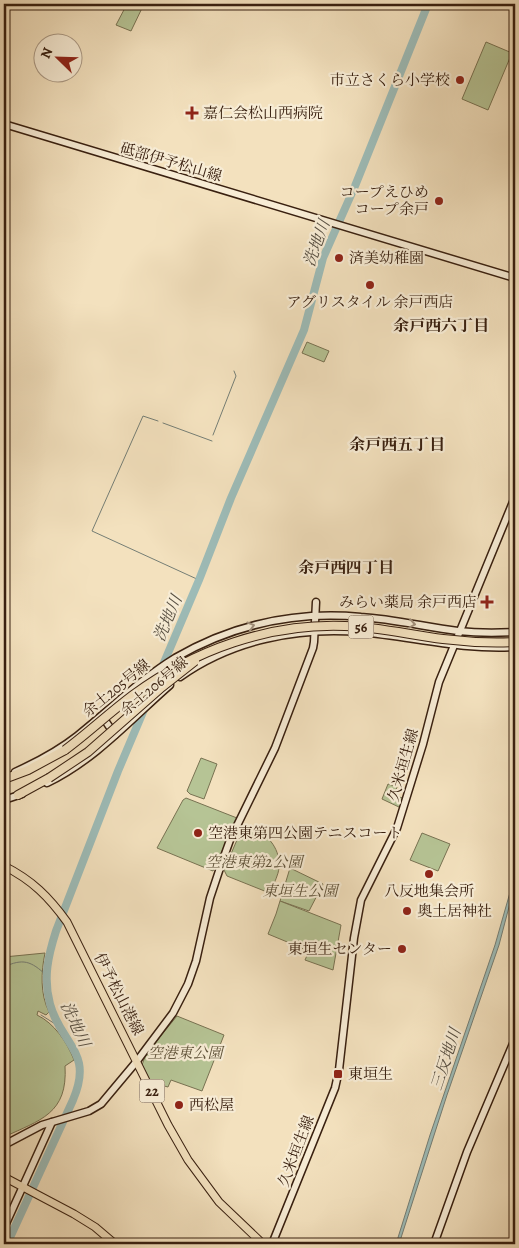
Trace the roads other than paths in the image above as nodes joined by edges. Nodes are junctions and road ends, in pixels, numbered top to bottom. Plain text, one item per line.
1 (4, 124) edge
2 (515, 278) edge
3 (515, 497) edge
4 (316, 602) dead end
5 (316, 615) junction
6 (396, 621) junction
7 (460, 631) junction
8 (315, 632) junction
9 (515, 632) edge
10 (225, 634) junction
11 (390, 636) junction
12 (515, 642) edge
13 (454, 646) junction
14 (515, 647) edge
15 (231, 649) junction
16 (209, 652) junction
17 (102, 715) junction
18 (115, 735) junction
19 (4, 778) edge
20 (18, 795) junction
21 (4, 800) edge
22 (5, 868) edge
23 (515, 1039) edge
24 (137, 1061) junction
25 (55, 1121) junction
26 (4, 1145) edge
27 (4, 1177) edge
28 (24, 1188) junction
29 (4, 1228) edge
30 (115, 1244) edge
31 (263, 1244) edge
32 (272, 1244) edge
33 (434, 1244) edge

1 - 2 street, 砥部伊予松山線
3 - 7 street, 久米垣生線
4 - 5 street
5 - 6 street, 余土205号線
5 - 8 street
10 -> 5 street, 余土205号線
6 -> 7 street, 余土205号線
6 - 11 street
7 - 9 street, 余土205号線
7 - 13 street, 久米垣生線
8 - 11 street, 余土206号線
8 - 15 street, 余土206号線
8 - 24 street
10 - 15 street
10 - 17 street, 余土205号線
11 - 13 street, 余土206号線
12 - 16 highway, 56, bridge
13 - 14 street, 余土206号線
13 - 32 street, 久米垣生線
15 - 18 street, 余土206号線
16 - 19 highway, bridge
16 - 20 highway, bridge
17 - 18 street
17 - 19 street, 余土205号線
18 - 20 street, 余土206号線
20 - 21 street, 余土206号線
22 - 24 main road, 伊予松山港線 / 22
23 - 33 street
24 - 25 street
24 - 31 main road, 伊予松山港線 / 22
25 - 26 street
25 - 28 street
27 - 28 main road
28 - 29 street
28 - 30 main road

